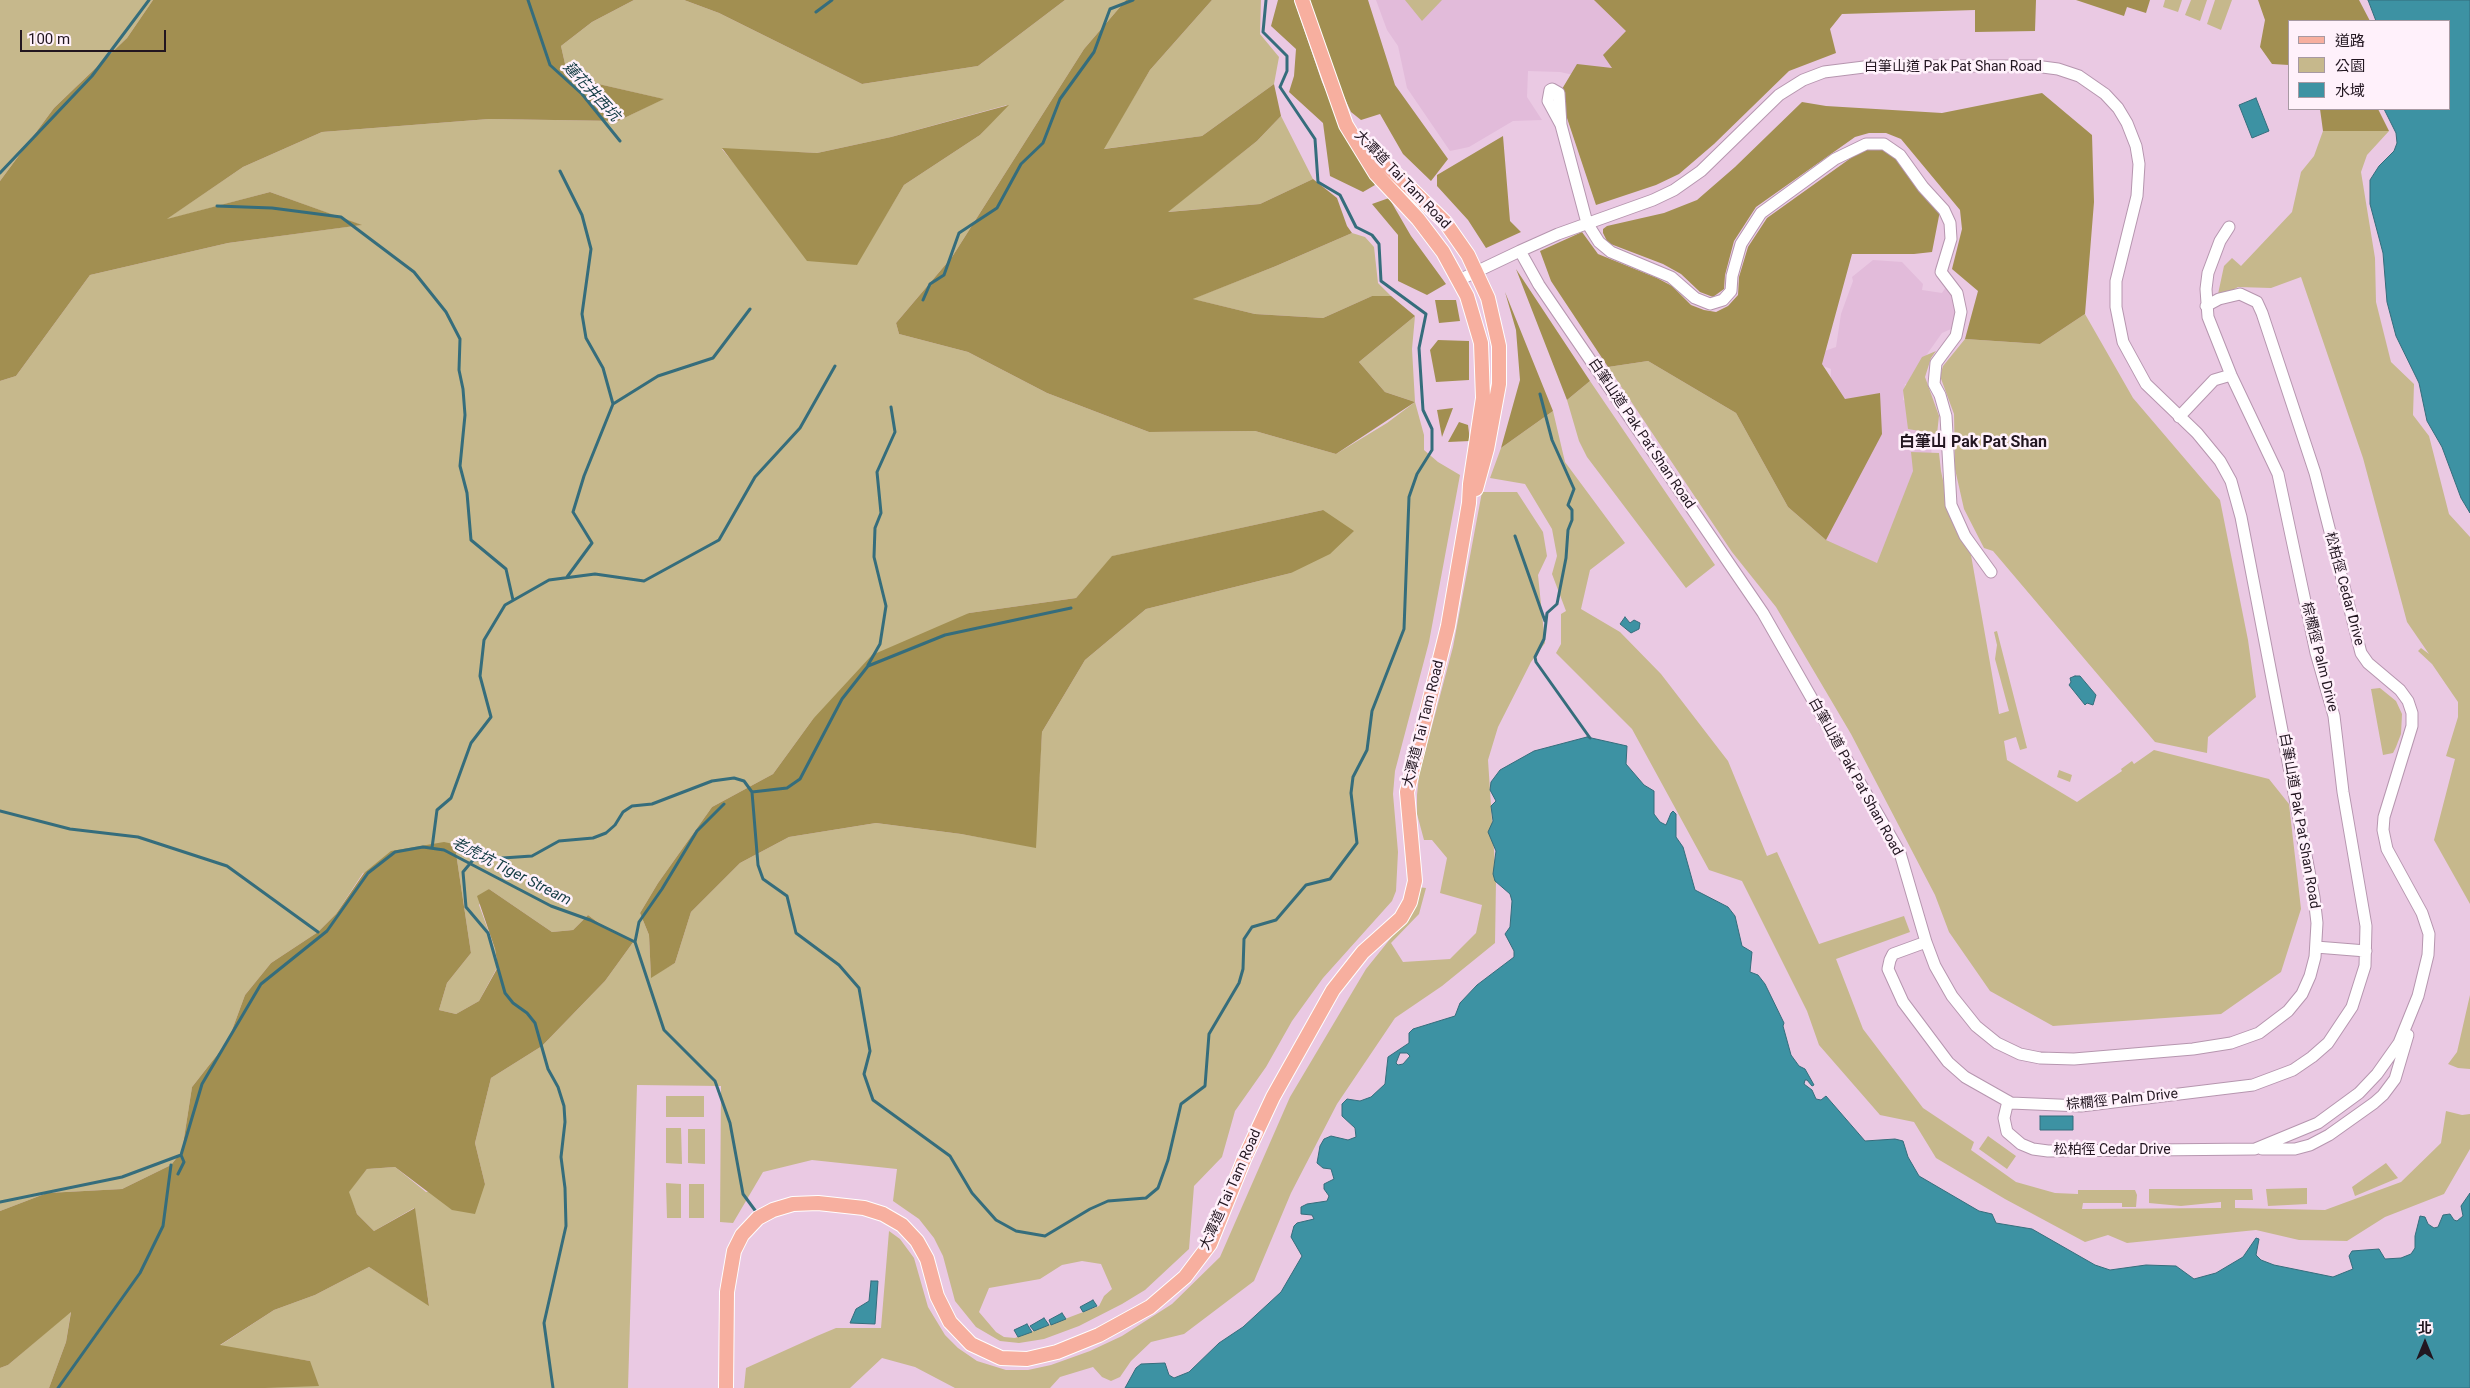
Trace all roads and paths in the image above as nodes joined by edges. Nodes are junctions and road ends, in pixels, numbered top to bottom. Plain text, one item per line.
1 (1302, 0) edge
2 (1341, 115) junction
3 (1560, 124) dead end
4 (1588, 223) junction
5 (2229, 227) dead end
6 (1520, 251) junction
7 (1477, 271) junction
8 (1459, 280) junction
9 (2206, 306) junction
10 (2231, 375) junction
11 (2179, 417) junction
12 (1469, 503) junction
13 (1991, 572) dead end
14 (1926, 942) junction
15 (2316, 947) junction
16 (2366, 951) junction
17 (2418, 996) junction
18 (2008, 1101) junction
19 (2255, 1150) junction
20 (726, 1388) edge

1 - 2 main road, 大潭道 Tai Tam Road
2 - 7 main road, 大潭道 Tai Tam Road
2 - 8 main road, 大潭道 Tai Tam Road
3 - 4 street
4 - 6 street, 白筆山道 Pak Pat Shan Road
4 - 11 street, 白筆山道 Pak Pat Shan Road
4 - 13 street
5 - 9 street, 棕櫚徑 Palm Drive
6 - 7 street, 白筆山道 Pak Pat Shan Road
6 - 14 street, 白筆山道 Pak Pat Shan Road
7 - 8 street, 白筆山道 Pak Pat Shan Road
7 - 12 main road, 大潭道 Tai Tam Road
8 - 12 main road, 大潭道 Tai Tam Road
9 - 10 street, 棕櫚徑 Palm Drive
9 - 17 street, 松柏徑 Cedar Drive
10 - 11 street
10 - 16 street, 棕櫚徑 Palm Drive
11 - 15 street, 白筆山道 Pak Pat Shan Road
12 - 20 main road, 大潭道 Tai Tam Road
14 - 15 street, 白筆山道 Pak Pat Shan Road
14 - 18 street, 棕櫚徑 Palm Drive
15 - 16 street
16 - 18 street, 棕櫚徑 Palm Drive
17 - 19 street, 松柏徑 Cedar Drive
17 - 19 street, 松柏徑 Cedar Drive
18 - 19 street, 松柏徑 Cedar Drive

